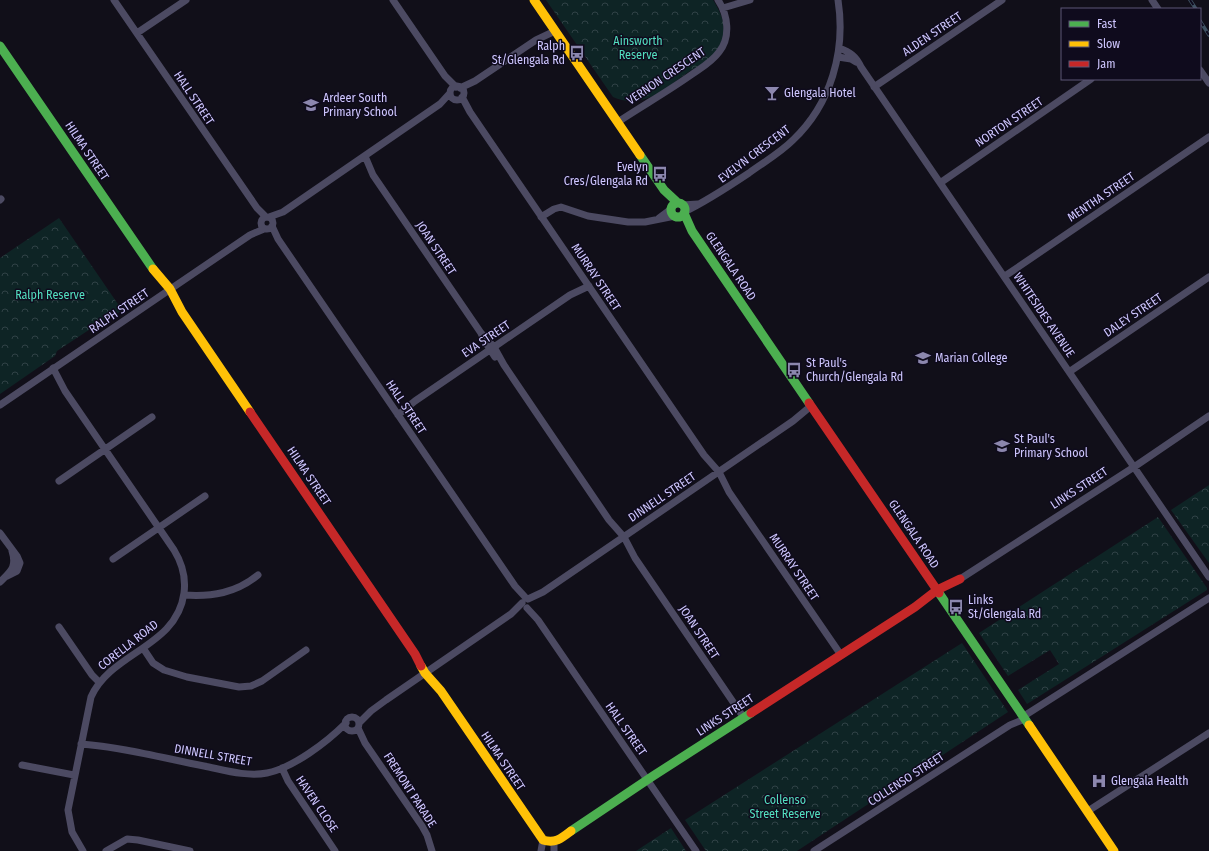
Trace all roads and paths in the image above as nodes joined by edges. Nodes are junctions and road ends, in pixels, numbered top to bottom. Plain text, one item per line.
1 (114, 0) edge
2 (186, 0) edge
3 (393, 0) edge
4 (534, 0) edge
5 (718, 0) edge
6 (750, 0) edge
7 (838, 0) edge
8 (1002, 0) edge
9 (723, 8) junction
10 (553, 27) junction
11 (137, 33) junction
12 (0, 46) edge
13 (839, 48) junction
14 (838, 57) junction
15 (861, 67) junction
16 (1201, 71) edge
17 (1090, 80) edge
18 (1209, 83) edge
19 (874, 87) junction
20 (457, 93) junction
21 (618, 122) junction
22 (1209, 136) edge
23 (362, 158) junction
24 (940, 183) junction
25 (678, 210) junction
26 (541, 217) junction
27 (267, 223) junction
28 (1005, 276) junction
29 (1209, 277) edge
30 (587, 283) junction
31 (168, 291) junction
32 (492, 348) junction
33 (51, 370) junction
34 (1069, 372) junction
35 (0, 405) edge
36 (813, 408) junction
37 (397, 413) junction
38 (1209, 416) edge
39 (152, 417) dead end
40 (105, 449) junction
41 (1134, 467) junction
42 (716, 473) junction
43 (59, 481) dead end
44 (204, 496) dead end
45 (159, 528) junction
46 (0, 533) edge
47 (621, 538) junction
48 (113, 559) dead end
49 (258, 576) dead end
50 (1209, 576) edge
51 (960, 579) joint
52 (0, 582) edge
53 (939, 592) junction
54 (184, 595) junction
55 (1209, 598) edge
56 (527, 603) junction
57 (59, 627) dead end
58 (143, 648) junction
59 (306, 650) dead end
60 (841, 655) junction
61 (427, 671) junction
62 (99, 682) junction
63 (1024, 716) junction
64 (744, 718) junction
65 (354, 725) junction
66 (1209, 733) edge
67 (82, 741) junction
68 (22, 765) dead end
69 (282, 768) junction
70 (74, 775) junction
71 (648, 779) junction
72 (1088, 811) junction
73 (550, 844) edge
74 (83, 851) edge
75 (106, 851) edge
76 (190, 851) edge
77 (335, 851) edge
78 (432, 851) edge
79 (541, 851) edge
80 (696, 851) edge
81 (814, 851) edge
82 (1114, 851) edge

1 - 11 street, HALL STREET
2 - 11 street
3 - 20 street, MURRAY STREET
4 - 10 street, GLENGALA ROAD
5 - 9 street, VERNON CRESCENT
6 - 9 street
7 - 13 street, EVELYN CRESCENT
8 - 19 street, ALDEN STREET
9 - 21 street, VERNON CRESCENT
10 - 20 street, RALPH STREET
10 - 21 street, GLENGALA ROAD
11 - 27 street, HALL STREET
12 - 31 street, HILMA STREET
13 - 14 street, EVELYN CRESCENT
13 - 15 street, WHITESIDES AVENUE
14 - 15 street, WHITESIDES AVENUE
14 - 25 street, EVELYN CRESCENT
15 - 19 street, WHITESIDES AVENUE
16 - 18 street
17 - 24 street, NORTON STREET
19 - 24 street, WHITESIDES AVENUE
20 - 23 street, RALPH STREET
20 - 26 street, MURRAY STREET
21 - 25 street, GLENGALA ROAD
22 - 28 street, MENTHA STREET
23 - 27 street, RALPH STREET
23 - 32 street, JOAN STREET
24 - 28 street, WHITESIDES AVENUE
25 - 26 street, EVELYN CRESCENT
25 - 36 street, GLENGALA ROAD
26 - 30 street, MURRAY STREET
27 - 31 street, RALPH STREET
27 - 37 street, HALL STREET
28 - 34 street, WHITESIDES AVENUE
29 - 34 street, DALEY STREET
30 - 32 street, EVA STREET
30 - 42 street, MURRAY STREET
31 - 33 street, RALPH STREET
31 - 61 street, HILMA STREET
32 - 37 street, EVA STREET
32 - 47 street, JOAN STREET
33 - 35 street, RALPH STREET
33 - 40 street, CORELLA ROAD
34 - 41 street, WHITESIDES AVENUE
36 - 42 street, DINNELL STREET
36 - 53 street, GLENGALA ROAD
37 - 56 street, HALL STREET
38 - 41 street, LINKS STREET
39 - 40 street
40 - 43 street
40 - 45 street, CORELLA ROAD
41 - 50 street, WHITESIDES AVENUE
41 - 51 street, LINKS STREET
42 - 47 street, DINNELL STREET
42 - 60 street, MURRAY STREET
44 - 45 street
45 - 48 street
45 - 54 street, CORELLA ROAD
46 - 52 street
47 - 56 street, DINNELL STREET
47 - 64 street, JOAN STREET
49 - 54 street
51 - 53 street, LINKS STREET
53 - 60 street, LINKS STREET
53 - 63 street, GLENGALA ROAD
54 - 58 street, CORELLA ROAD
55 - 63 street, COLLENSO STREET
56 - 61 street, DINNELL STREET
56 - 71 street, HALL STREET
57 - 62 street
58 - 59 street
58 - 62 street, CORELLA ROAD
60 - 64 street, LINKS STREET
61 - 65 street, DINNELL STREET
61 - 73 street, HILMA STREET
62 - 67 street, CORELLA ROAD
63 - 72 street, GLENGALA ROAD
63 - 81 street, COLLENSO STREET
64 - 71 street, LINKS STREET
65 - 69 street, DINNELL STREET
65 - 78 street, FREMONT PARADE
66 - 72 street
67 - 69 street, DINNELL STREET
67 - 70 street, CORELLA ROAD
68 - 70 street
69 - 77 street, HAVEN CLOSE
70 - 74 street, CORELLA ROAD
71 - 73 street, LINKS STREET
71 - 80 street, HALL STREET
72 - 82 street, GLENGALA ROAD
73 - 79 street
75 - 76 street

